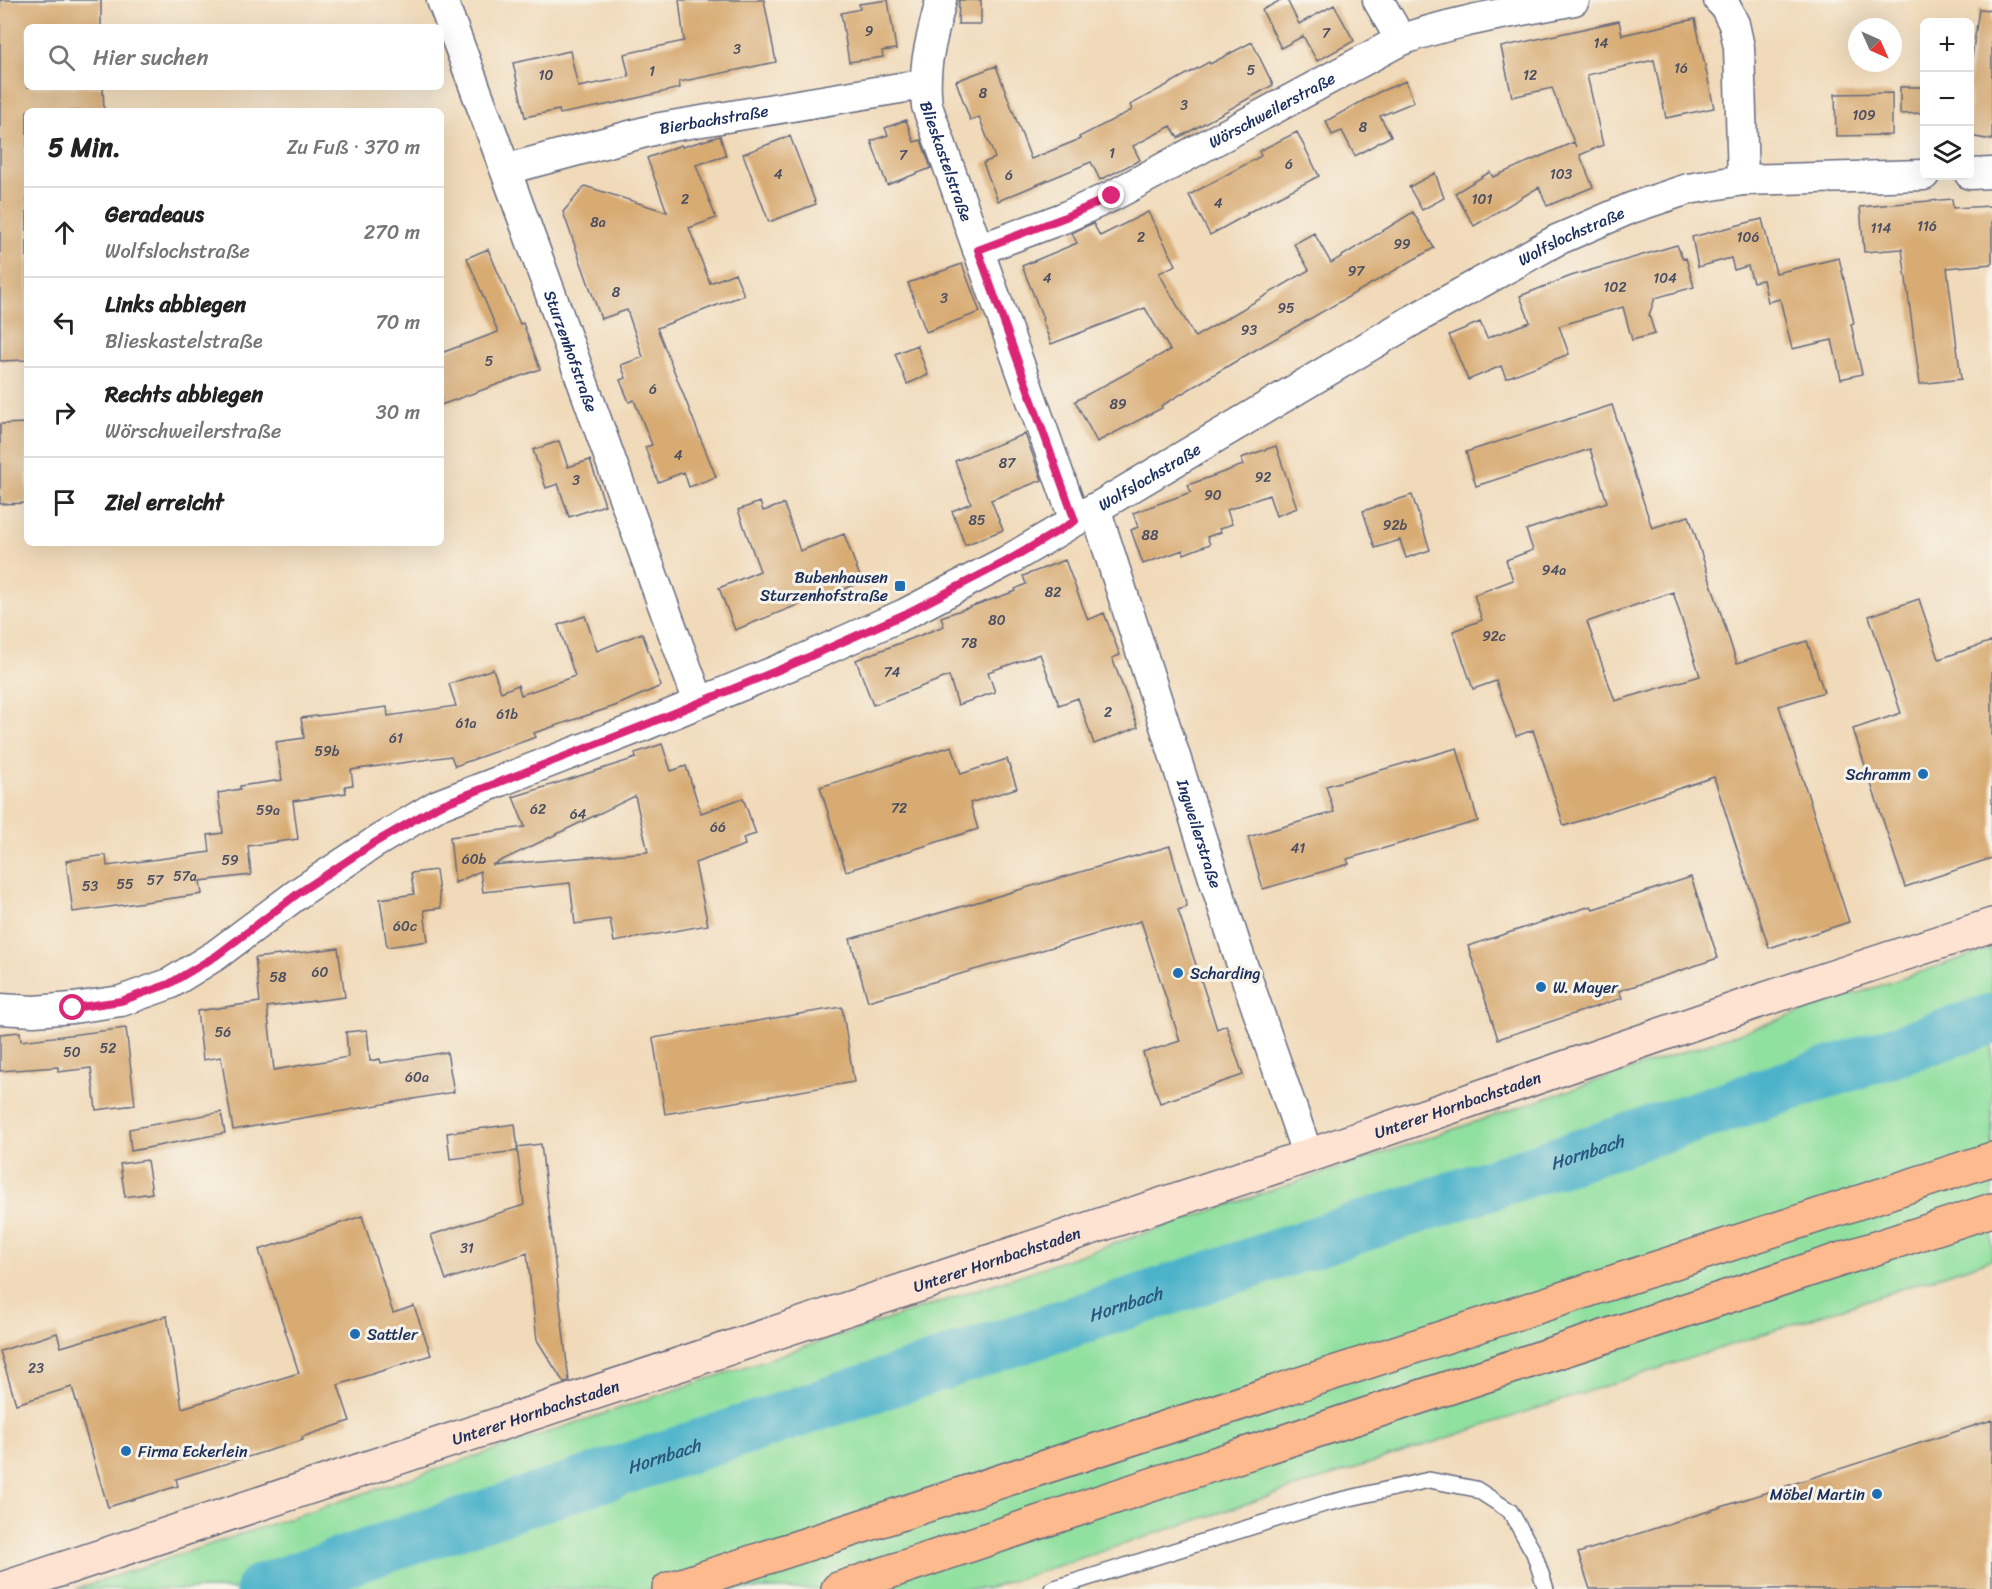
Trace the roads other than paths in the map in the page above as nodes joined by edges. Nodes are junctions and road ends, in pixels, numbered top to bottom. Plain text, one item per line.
1 (442, 0) edge
2 (941, 0) edge
3 (1378, 0) edge
4 (1574, 0) edge
5 (1719, 0) edge
6 (1401, 40) junction
7 (924, 84) junction
8 (507, 169) junction
9 (1992, 173) edge
10 (1974, 174) edge
11 (1920, 175) edge
12 (1743, 180) junction
13 (978, 250) junction
14 (1085, 514) junction
15 (699, 702) junction
16 (1992, 925) edge
17 (0, 1009) edge
18 (1308, 1156) junction
19 (1992, 1159) edge
20 (1992, 1210) edge
21 (2, 1589) edge
22 (669, 1589) edge
23 (838, 1589) edge
24 (1052, 1589) edge
25 (1546, 1589) edge

1 - 8 street, Sturzenhofstraße
2 - 7 street, Blieskastelstraße
3 - 6 street
4 - 6 street, Wörschweilerstraße
5 - 12 street
6 - 13 street, Wörschweilerstraße
7 - 8 street, Bierbachstraße
7 - 13 street, Blieskastelstraße
8 - 15 street, Sturzenhofstraße
9 - 10 street
11 - 12 street, Wolfslochstraße
12 - 14 street, Wolfslochstraße
13 - 14 street, Blieskastelstraße
14 - 15 street, Wolfslochstraße
14 - 18 street, Ingweilerstraße
15 - 17 street, Wolfslochstraße
16 - 18 street, Unterer Hornbachstaden
18 - 21 street, Unterer Hornbachstaden
19 - 22 highway
20 - 23 highway
24 - 25 lane

